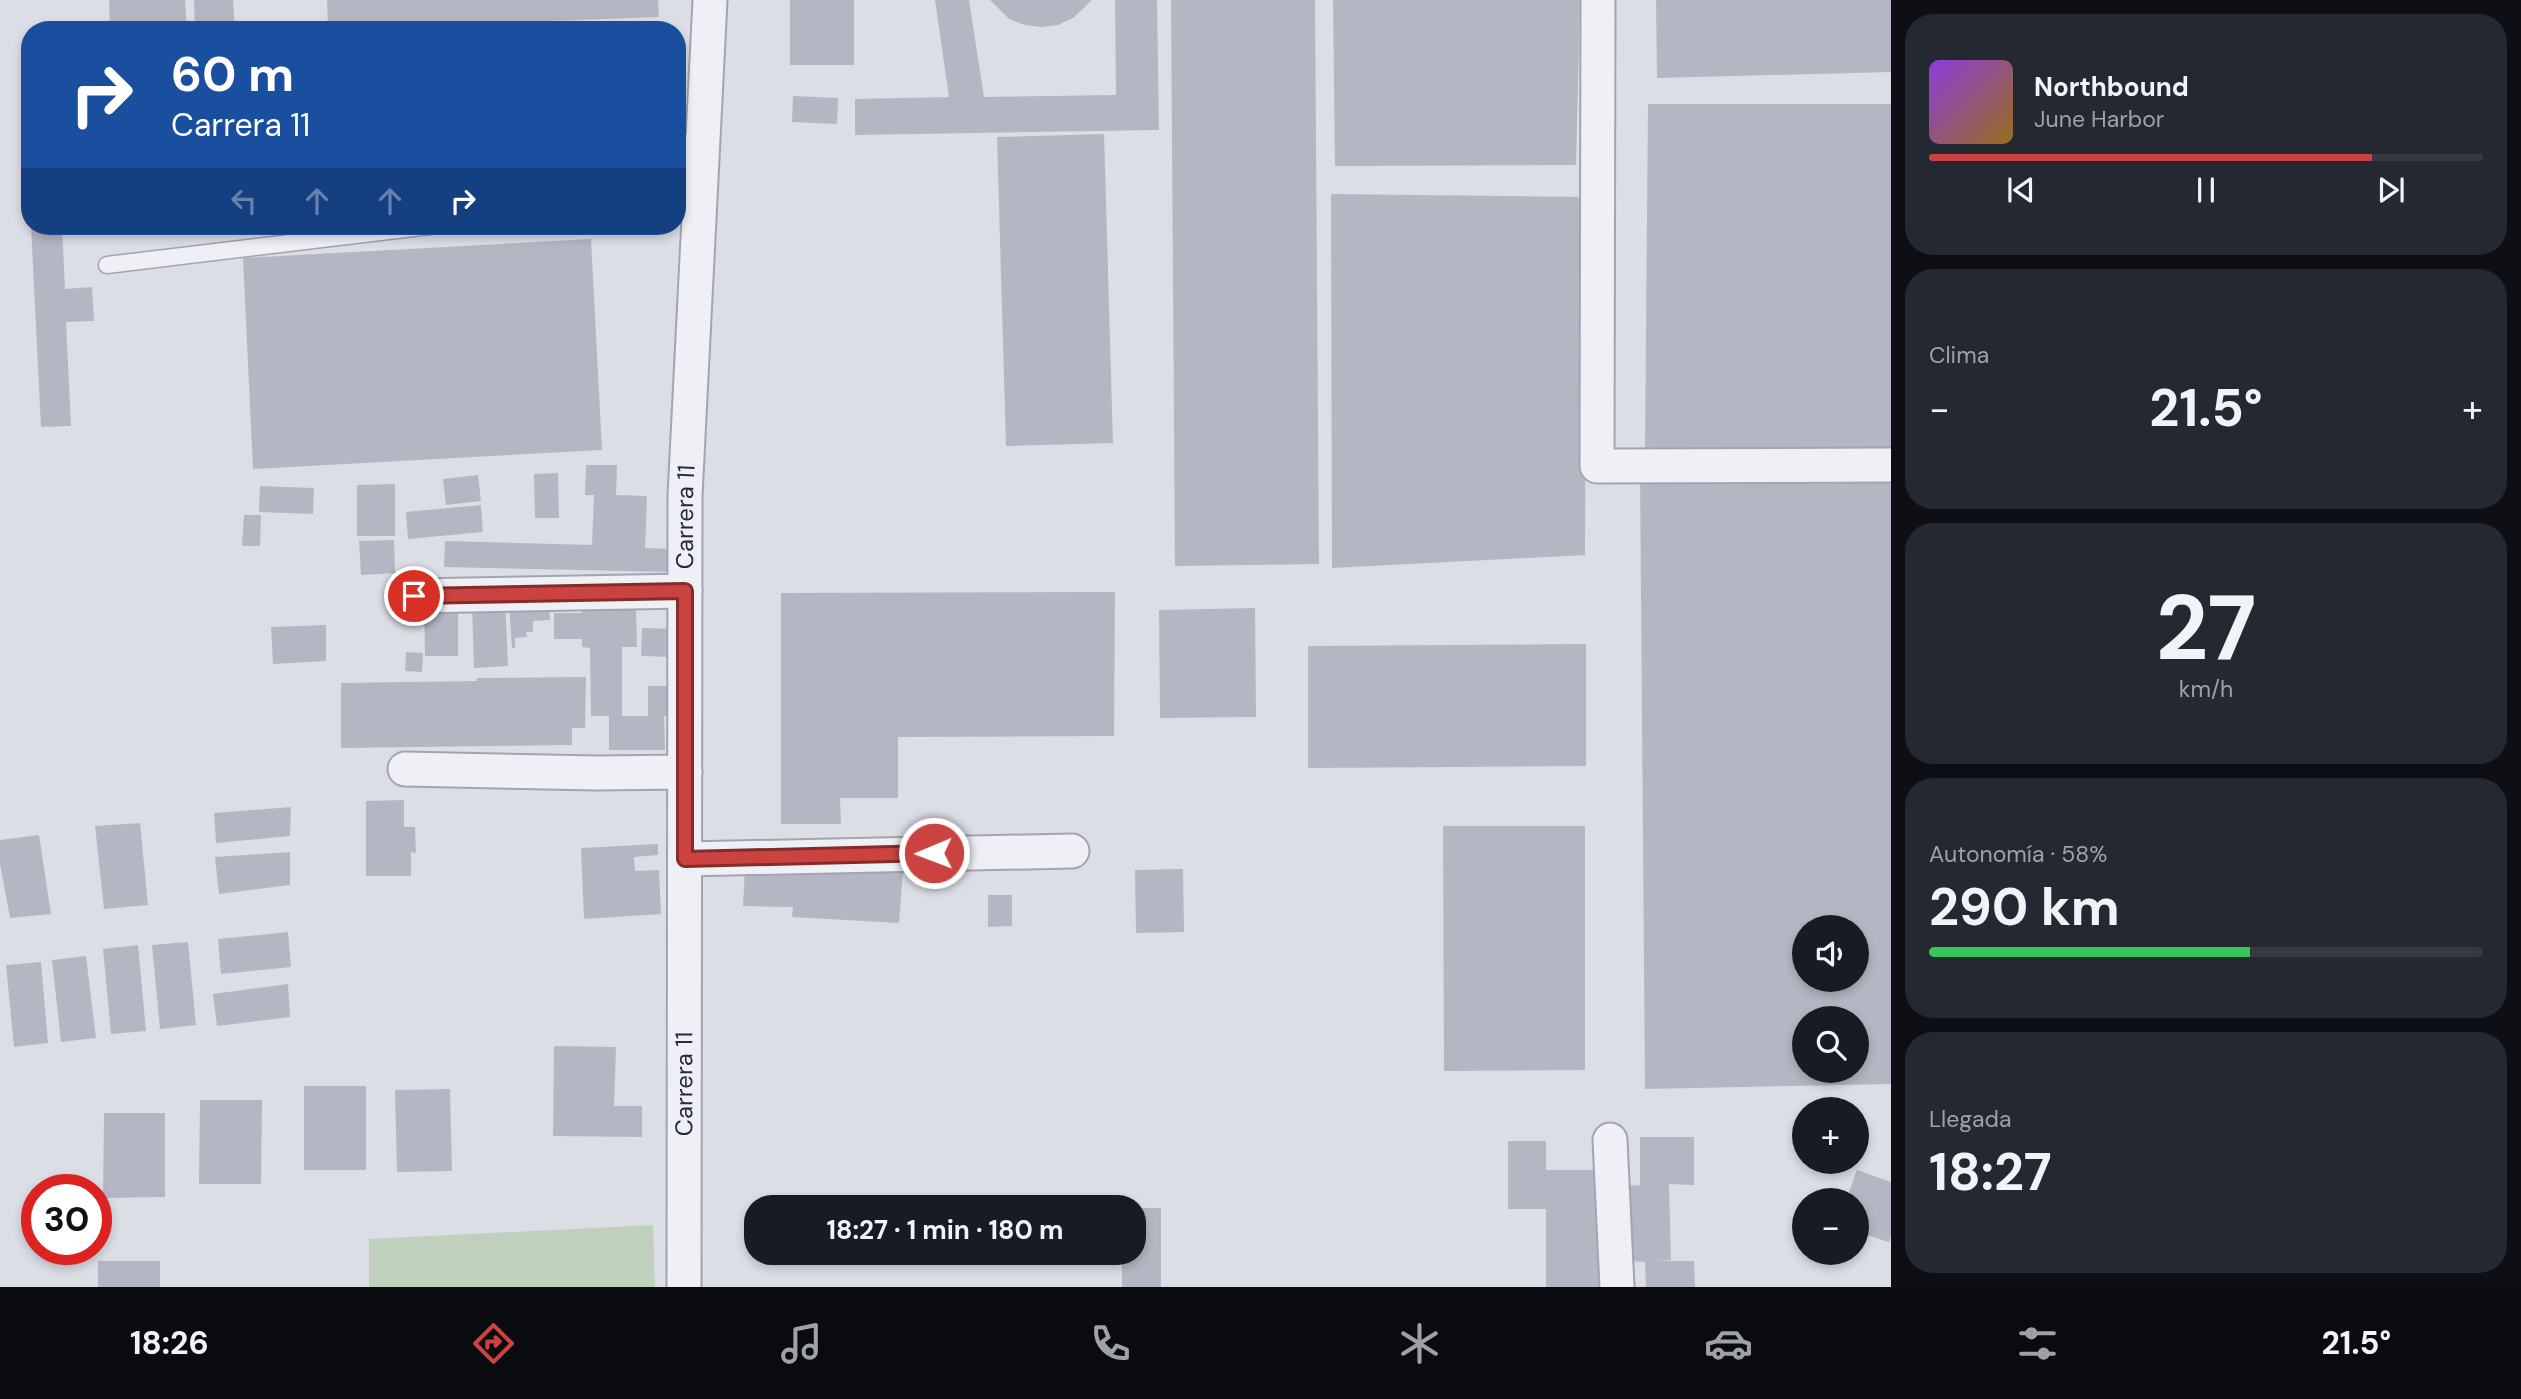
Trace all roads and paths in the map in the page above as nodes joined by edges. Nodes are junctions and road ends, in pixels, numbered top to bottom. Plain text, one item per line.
1 (710, 0) edge
2 (1598, 0) edge
3 (690, 143) edge
4 (355, 235) edge
5 (107, 265) dead end
6 (1891, 465) edge
7 (685, 591) junction
8 (414, 596) dead end
9 (405, 769) dead end
10 (685, 772) junction
11 (1072, 851) dead end
12 (685, 859) junction
13 (1611, 1140) dead end
14 (684, 1287) edge
15 (1617, 1287) edge

1 - 3 street, Carrera 11
2 - 6 street
3 - 7 street, Carrera 11
4 - 5 lane
7 - 8 street
7 - 10 street, Carrera 11
9 - 10 street
10 - 12 street, Carrera 11
11 - 12 street
12 - 14 street, Carrera 11
13 - 15 street

